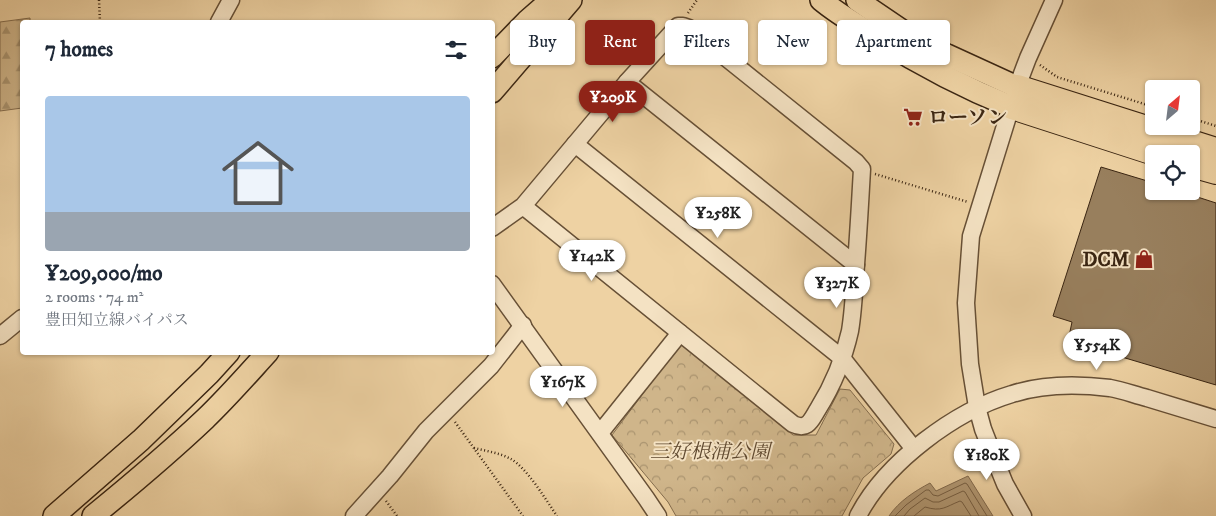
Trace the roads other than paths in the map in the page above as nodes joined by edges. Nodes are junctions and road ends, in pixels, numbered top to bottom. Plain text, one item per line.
1 (231, 0) edge
2 (551, 0) edge
3 (571, 0) edge
4 (821, 0) edge
5 (857, 0) edge
6 (1054, 0) edge
7 (220, 20) edge
8 (495, 54) edge
9 (627, 82) junction
10 (495, 89) edge
11 (1015, 97) junction
12 (575, 144) junction
13 (1145, 150) edge
14 (1216, 150) edge
15 (1200, 167) edge
16 (1216, 172) edge
17 (523, 206) junction
18 (495, 226) edge
19 (856, 265) junction
20 (495, 288) edge
21 (20, 320) edge
22 (523, 325) junction
23 (680, 333) junction
24 (0, 336) edge
25 (226, 355) edge
26 (265, 355) edge
27 (842, 358) junction
28 (977, 407) junction
29 (1216, 419) edge
30 (600, 433) junction
31 (914, 449) junction
32 (54, 516) edge
33 (93, 516) edge
34 (354, 516) edge
35 (658, 516) edge
36 (858, 516) edge
37 (1023, 516) edge

1 - 7 street
2 - 8 main road
3 - 10 main road
4 - 11 main road
5 - 11 main road
6 - 11 street
9 - 12 street
9 - 19 street
9 - 19 street
11 - 13 highway
11 - 14 highway
11 - 28 street
12 - 17 street
12 - 27 street
15 - 16 highway
17 - 18 street
17 - 23 street
19 - 27 street
20 - 22 street
21 - 24 street
22 - 30 street
22 - 34 street
23 - 27 street
23 - 30 street
25 - 32 main road
26 - 33 main road
27 - 31 street
28 - 29 street
28 - 31 street
28 - 37 street
30 - 35 street
31 - 36 street

